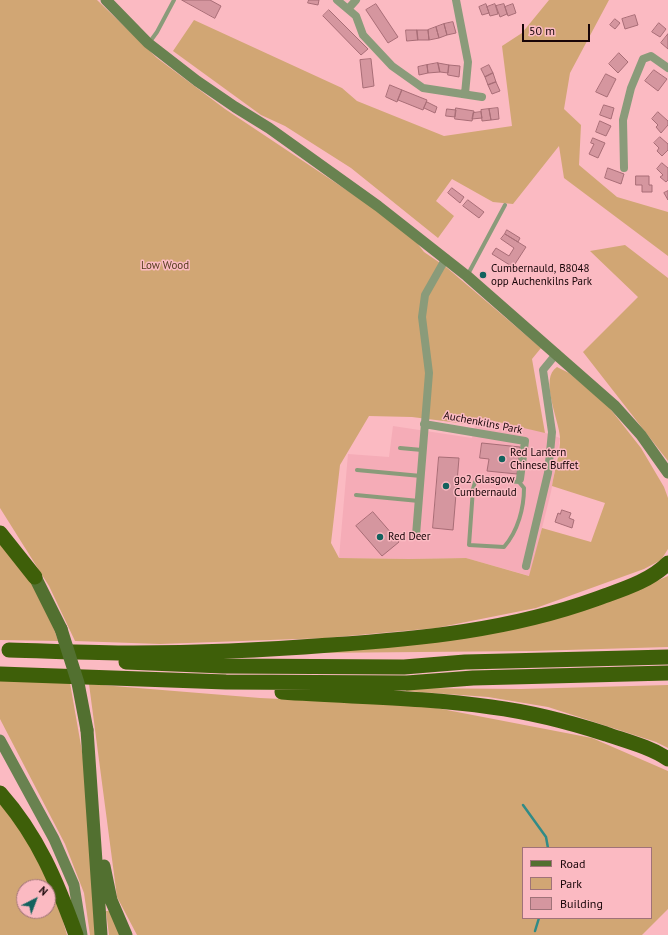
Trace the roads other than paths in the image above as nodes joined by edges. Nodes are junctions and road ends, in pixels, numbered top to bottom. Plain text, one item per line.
1 (106, 0) edge
2 (174, 0) edge
3 (337, 0) edge
4 (356, 0) edge
5 (456, 0) edge
6 (348, 9) junction
7 (148, 43) junction
8 (668, 68) edge
9 (465, 94) junction
10 (482, 97) dead end
11 (624, 168) dead end
12 (505, 205) dead end
13 (446, 258) junction
14 (467, 276) junction
15 (557, 353) junction
16 (424, 424) junction
17 (400, 448) dead end
18 (422, 450) junction
19 (358, 470) dead end
20 (667, 472) edge
21 (420, 476) junction
22 (520, 480) junction
23 (356, 495) dead end
24 (419, 501) junction
25 (0, 523) edge
26 (0, 533) edge
27 (416, 535) dead end
28 (668, 563) edge
29 (526, 566) dead end
30 (35, 577) junction
31 (4, 649) edge
32 (668, 658) edge
33 (668, 673) edge
34 (0, 674) edge
35 (129, 679) junction
36 (0, 740) edge
37 (668, 759) edge
38 (91, 788) junction
39 (0, 793) edge
40 (76, 935) edge
41 (82, 935) edge
42 (101, 935) edge
43 (126, 935) edge

1 - 7 main road
2 - 7 lane
3 - 6 street
4 - 6 street
5 - 9 street
6 - 9 street
7 - 13 main road
8 - 11 street
9 - 10 street
12 - 14 lane
13 - 14 main road
13 - 16 street
14 - 15 main road
15 - 20 main road
15 - 29 street
16 - 18 street
16 - 22 street, Auchenkilns Park
17 - 18 lane
18 - 21 street
19 - 21 lane
21 - 24 street
22 - 22 lane
23 - 24 lane
24 - 27 street
25 - 30 main road
26 - 30 highway
28 - 31 highway
30 - 38 main road, bridge
31 - 32 highway
33 - 35 highway
34 - 35 highway
35 - 37 highway
36 - 41 main road
38 - 42 main road
38 - 43 main road
39 - 40 highway

